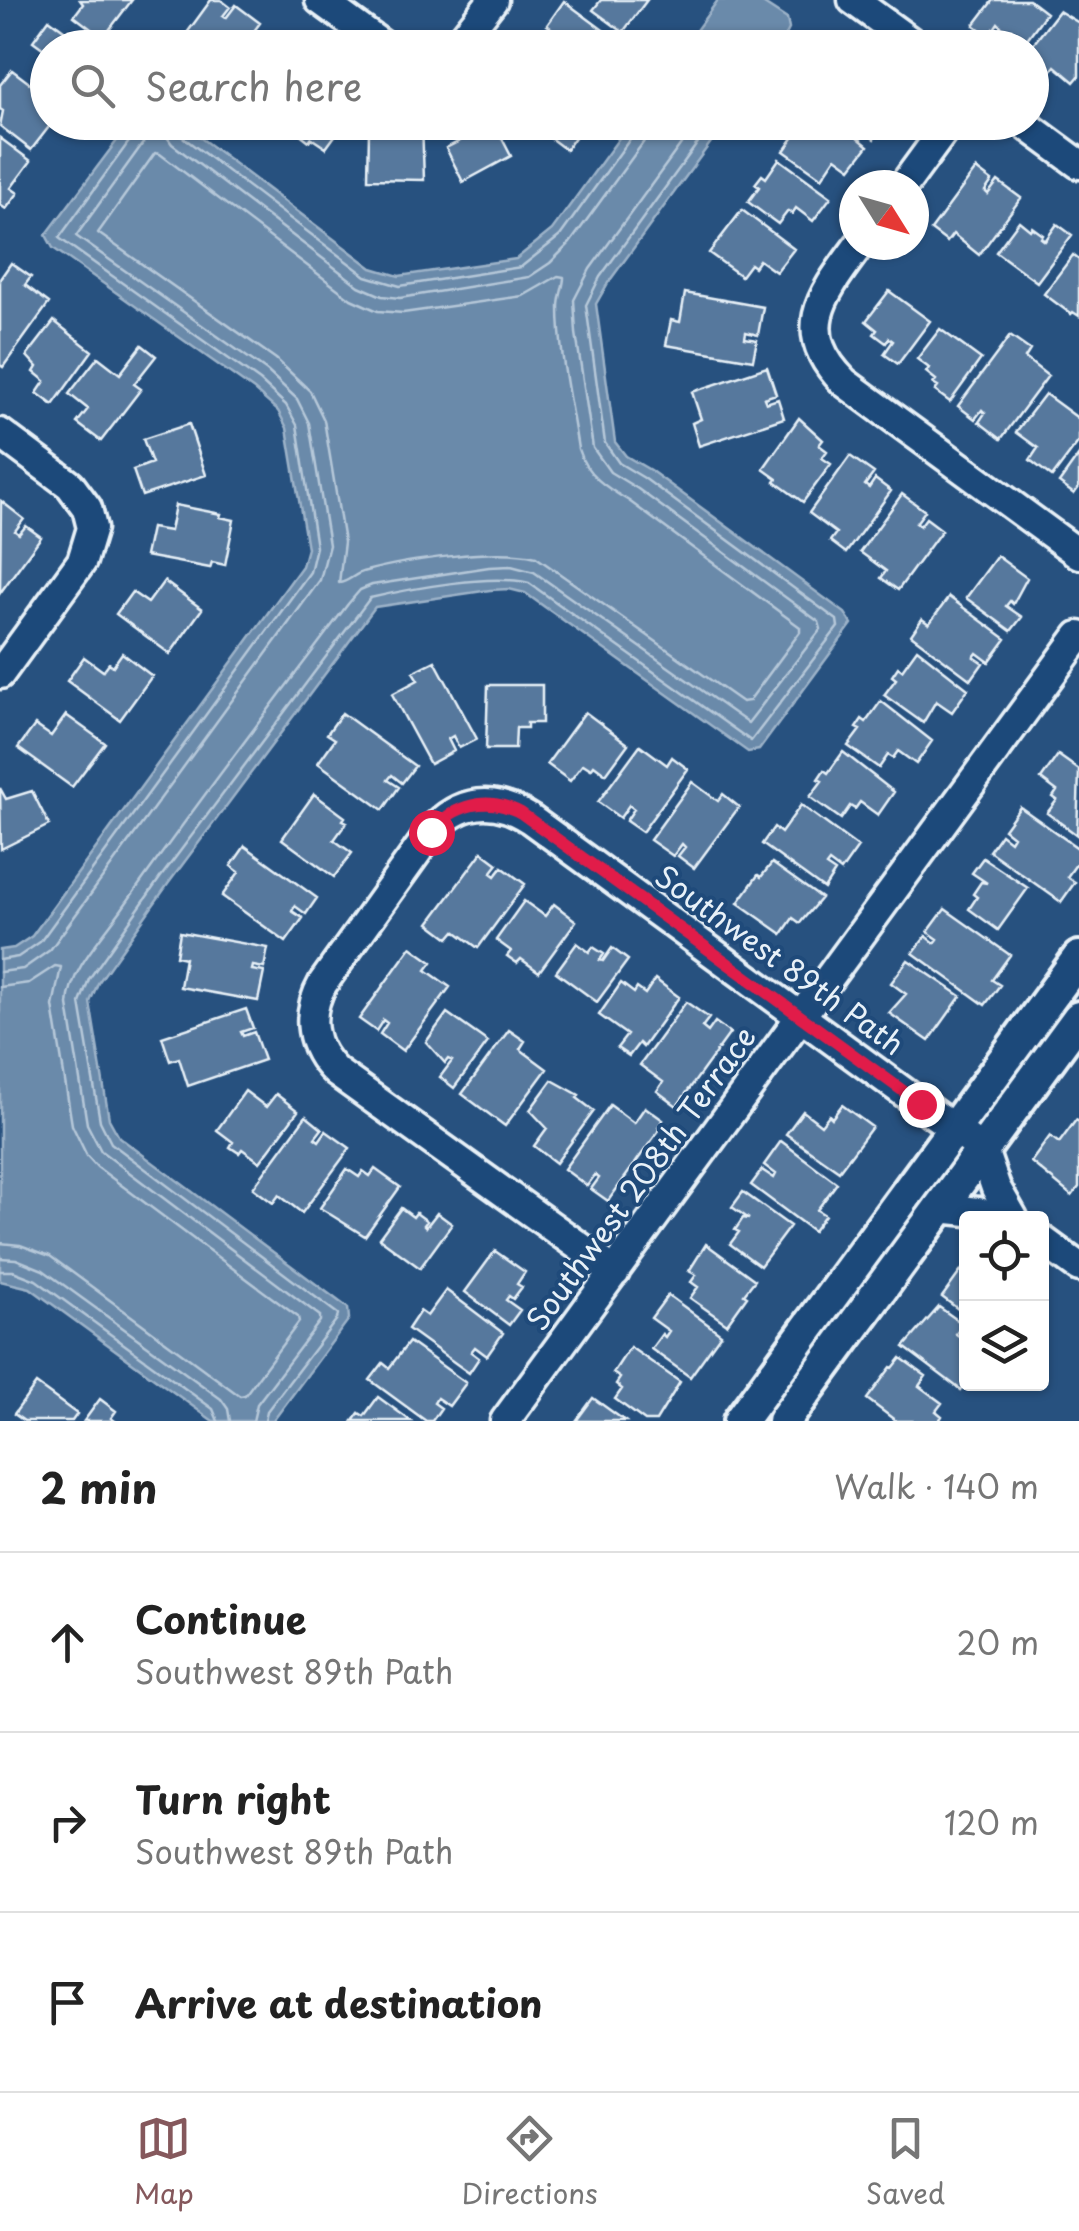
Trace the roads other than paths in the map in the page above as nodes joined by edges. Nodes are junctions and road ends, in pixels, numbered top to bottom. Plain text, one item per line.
1 (320, 0) edge
2 (493, 0) edge
3 (853, 0) edge
4 (361, 30) edge
5 (469, 30) edge
6 (894, 30) edge
7 (937, 140) edge
8 (1046, 140) edge
9 (1079, 164) edge
10 (915, 170) edge
11 (848, 260) edge
12 (0, 433) edge
13 (1079, 554) edge
14 (1079, 636) edge
15 (0, 674) edge
16 (1079, 958) edge
17 (800, 1017) junction
18 (1079, 1018) edge
19 (954, 1129) junction
20 (983, 1150) junction
21 (939, 1208) junction
22 (960, 1211) edge
23 (1010, 1211) edge
24 (1049, 1245) edge
25 (1079, 1268) edge
26 (615, 1272) junction
27 (505, 1421) edge
28 (740, 1421) edge
29 (784, 1421) edge

1 - 4 street
2 - 5 street
3 - 6 street
7 - 10 street
8 - 9 street
11 - 13 street
12 - 15 street
14 - 17 street, Southwest 208th Terrace
16 - 19 street
17 - 19 street, Southwest 89th Path
17 - 26 street, Southwest 208th Terrace
17 - 26 street, Southwest 89th Path
18 - 20 street
19 - 20 street, Southwest 89th Path
19 - 28 street
20 - 21 street
20 - 23 street
21 - 22 street
21 - 29 street
24 - 25 street
26 - 27 street, Southwest 208th Terrace

